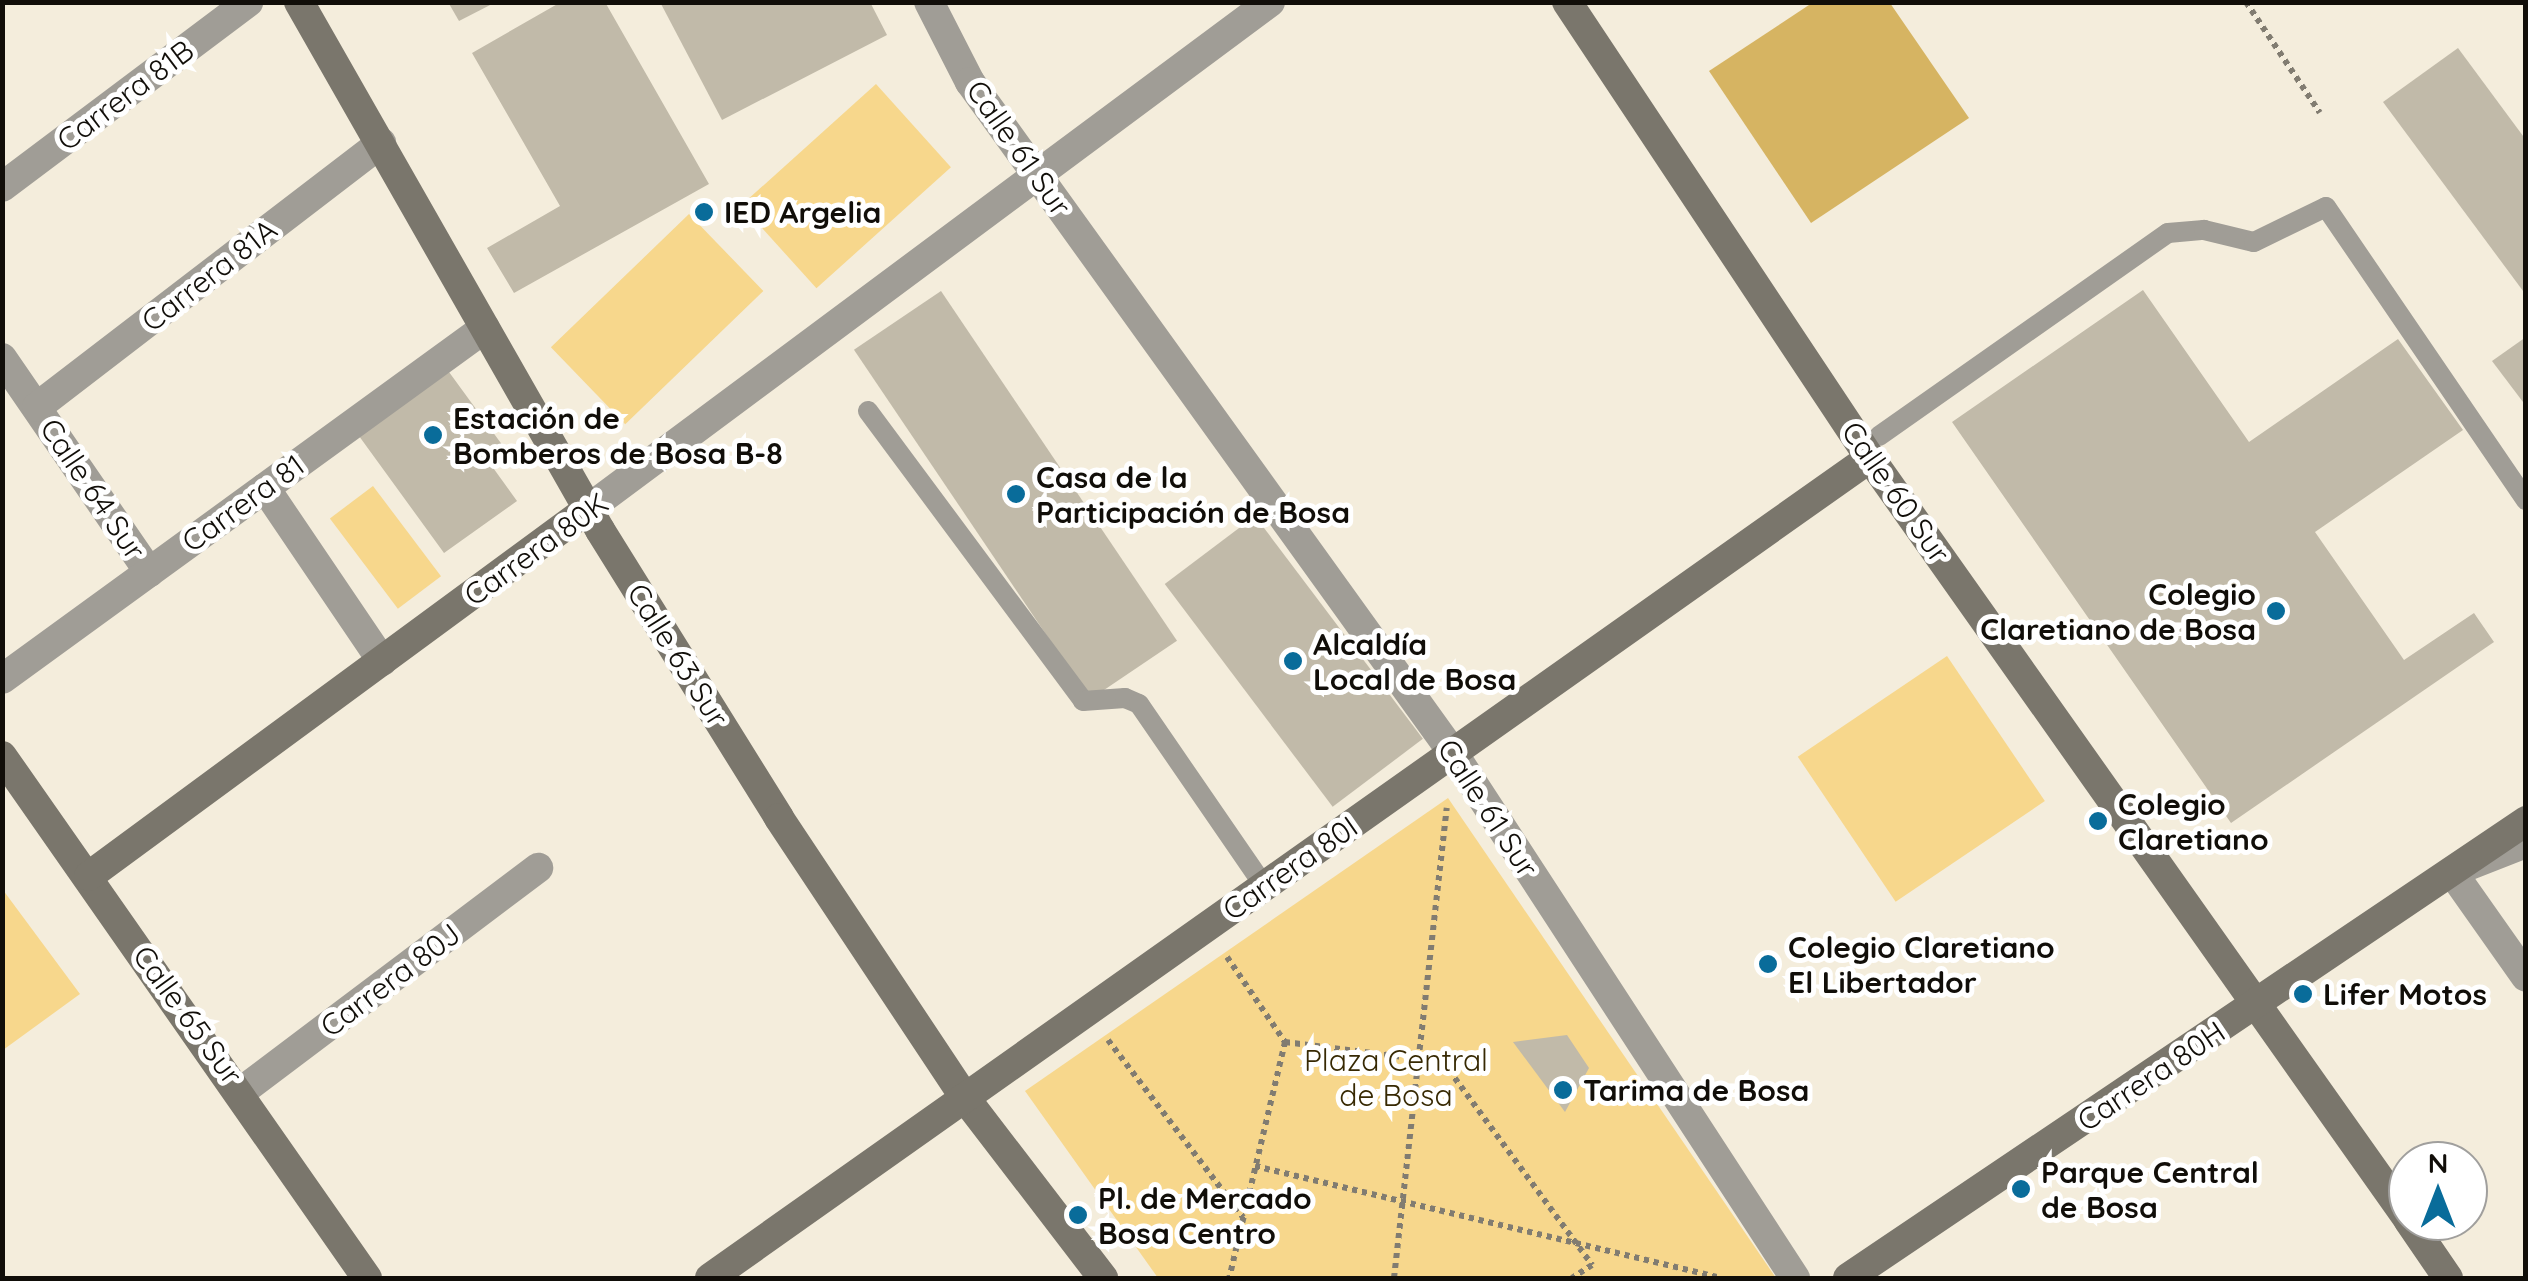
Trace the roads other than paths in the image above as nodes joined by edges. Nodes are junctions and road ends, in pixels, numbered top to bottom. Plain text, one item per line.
1 (248, 2) edge
2 (299, 2) edge
3 (929, 2) edge
4 (1270, 2) edge
5 (1567, 2) edge
6 (381, 143) junction
7 (1038, 176) junction
8 (2, 187) edge
9 (485, 328) junction
10 (2, 358) edge
11 (37, 407) junction
12 (868, 412) dead end
13 (1875, 447) junction
14 (265, 488) junction
15 (2526, 500) edge
16 (588, 510) junction
17 (149, 572) junction
18 (382, 661) junction
19 (2, 679) edge
20 (1452, 753) junction
21 (2, 756) edge
22 (2526, 821) edge
23 (2526, 843) edge
24 (538, 868) dead end
25 (2452, 872) junction
26 (89, 876) junction
27 (1264, 886) junction
28 (2526, 977) edge
29 (2261, 1002) junction
30 (242, 1092) junction
31 (965, 1098) junction
32 (2388, 1189) edge
33 (2423, 1241) edge
34 (367, 1278) edge
35 (710, 1278) edge
36 (1103, 1278) edge
37 (1795, 1278) edge
38 (1848, 1278) edge
39 (2448, 1278) edge

1 - 8 street, Carrera 81B
2 - 6 street, Calle 63 Sur
3 - 7 street, Calle 61 Sur
4 - 7 street, Carrera 80K
5 - 13 street, Calle 60 Sur
6 - 9 street, Calle 63 Sur
6 - 11 street, Carrera 81A
7 - 16 street, Carrera 80K
7 - 20 street, Calle 61 Sur
9 - 14 street, Carrera 81
9 - 16 street, Calle 63 Sur
10 - 11 street, Calle 64 Sur
11 - 17 street, Calle 64 Sur
12 - 27 lane
13 - 15 lane
13 - 20 street, Carrera 80I
13 - 29 street, Calle 60 Sur
14 - 17 street, Carrera 81
14 - 18 street
16 - 18 street, Carrera 80K
16 - 31 street, Calle 63 Sur
17 - 19 street, Carrera 81
18 - 26 street, Carrera 80K
20 - 27 street, Carrera 80I
20 - 37 street, Calle 61 Sur
21 - 26 street, Calle 65 Sur
22 - 25 street, Carrera 80H
23 - 25 street, Carrera 80H
24 - 30 street, Carrera 80J
25 - 28 street
25 - 29 street, Carrera 80H
26 - 30 street, Calle 65 Sur
27 - 31 street, Carrera 80I
29 - 32 street, Calle 60 Sur
29 - 38 street, Carrera 80H
30 - 34 street, Calle 65 Sur
31 - 35 street, Carrera 80I
31 - 36 street, Calle 63 Sur
33 - 39 street, Calle 60 Sur

